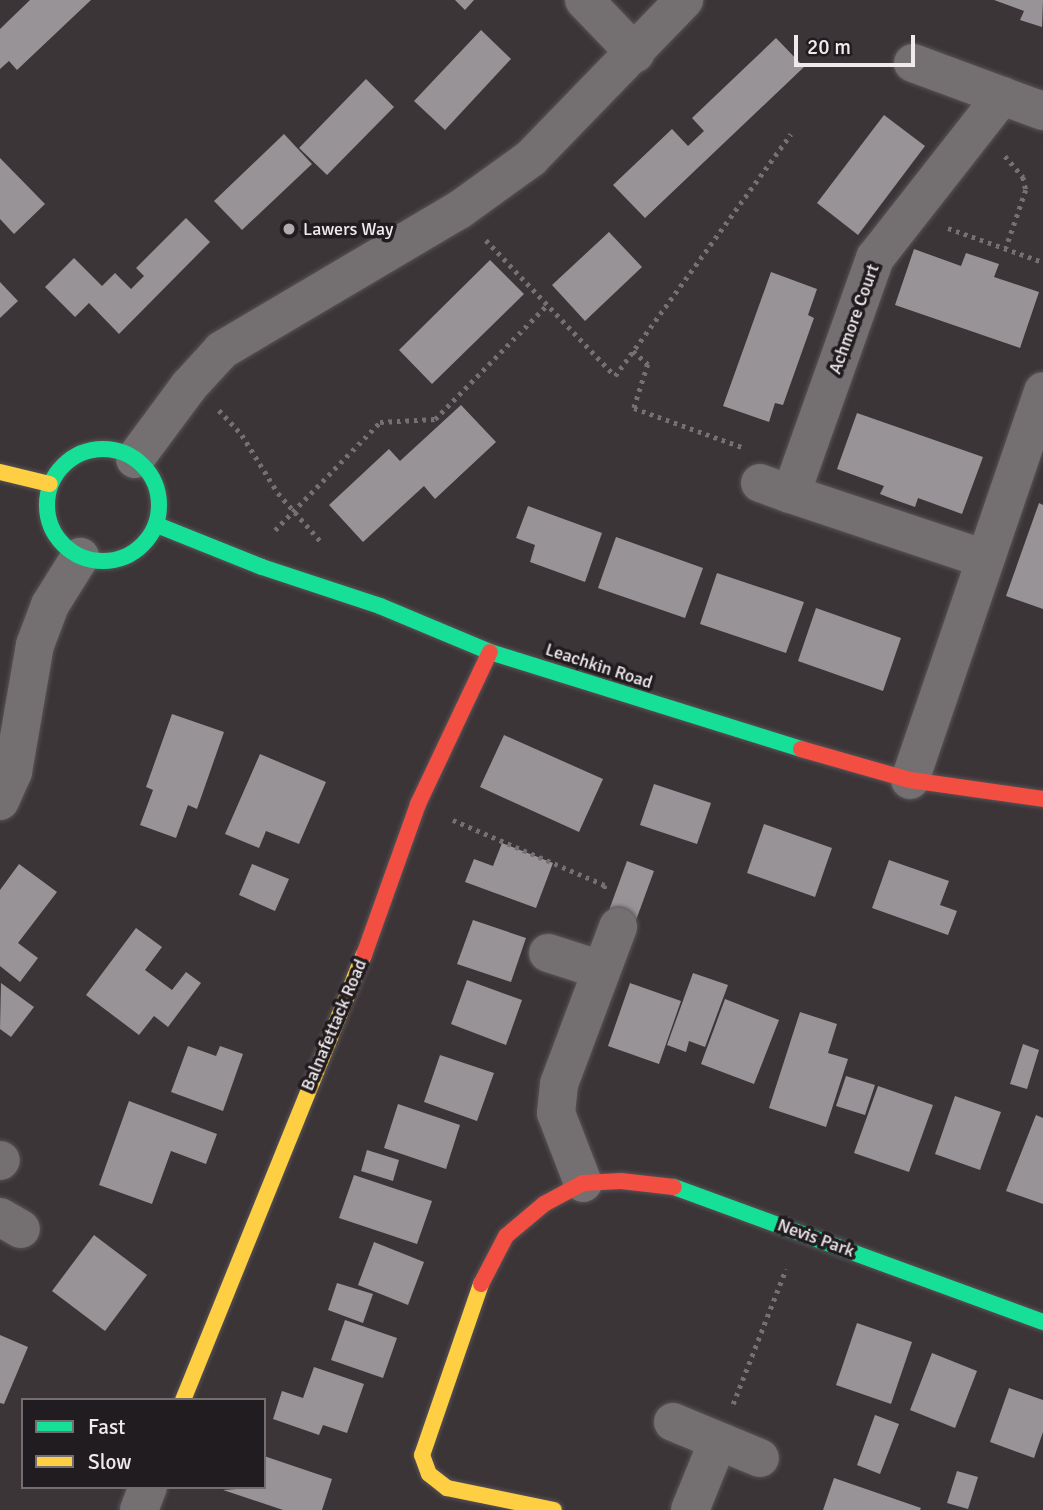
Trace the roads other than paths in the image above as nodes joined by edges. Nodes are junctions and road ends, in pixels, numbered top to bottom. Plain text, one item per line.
1 (584, 0) edge
2 (684, 0) edge
3 (635, 53) junction
4 (914, 63) dead end
5 (1002, 96) junction
6 (1043, 111) edge
7 (1043, 391) edge
8 (135, 459) junction
9 (0, 472) edge
10 (50, 484) junction
11 (156, 525) junction
12 (80, 558) junction
13 (985, 559) junction
14 (490, 652) junction
15 (910, 780) junction
16 (1043, 799) edge
17 (0, 801) edge
18 (618, 927) road end
19 (548, 953) dead end
20 (601, 970) junction
21 (583, 1183) junction
22 (1043, 1322) edge
23 (184, 1398) edge
24 (673, 1422) dead end
25 (718, 1441) junction
26 (760, 1458) dead end
27 (147, 1489) edge
28 (139, 1510) edge
29 (554, 1510) edge
30 (690, 1510) edge

1 - 3 street
2 - 3 street
3 - 8 street
4 - 5 street
5 - 6 street
5 - 13 street, Achmore Court
7 - 13 street
8 - 10 street
8 - 11 street
9 - 10 street
10 - 12 street
11 - 12 street
11 - 14 street, Leachkin Road
12 - 17 street
13 - 15 street
14 - 15 street, Leachkin Road
14 - 23 street, Balnafettack Road
15 - 16 street, Leachkin Road
18 - 20 street
19 - 20 street
20 - 21 street
21 - 22 street, Nevis Park
21 - 29 street, Nevis Park
24 - 25 street
25 - 26 street
25 - 30 street
27 - 28 street

